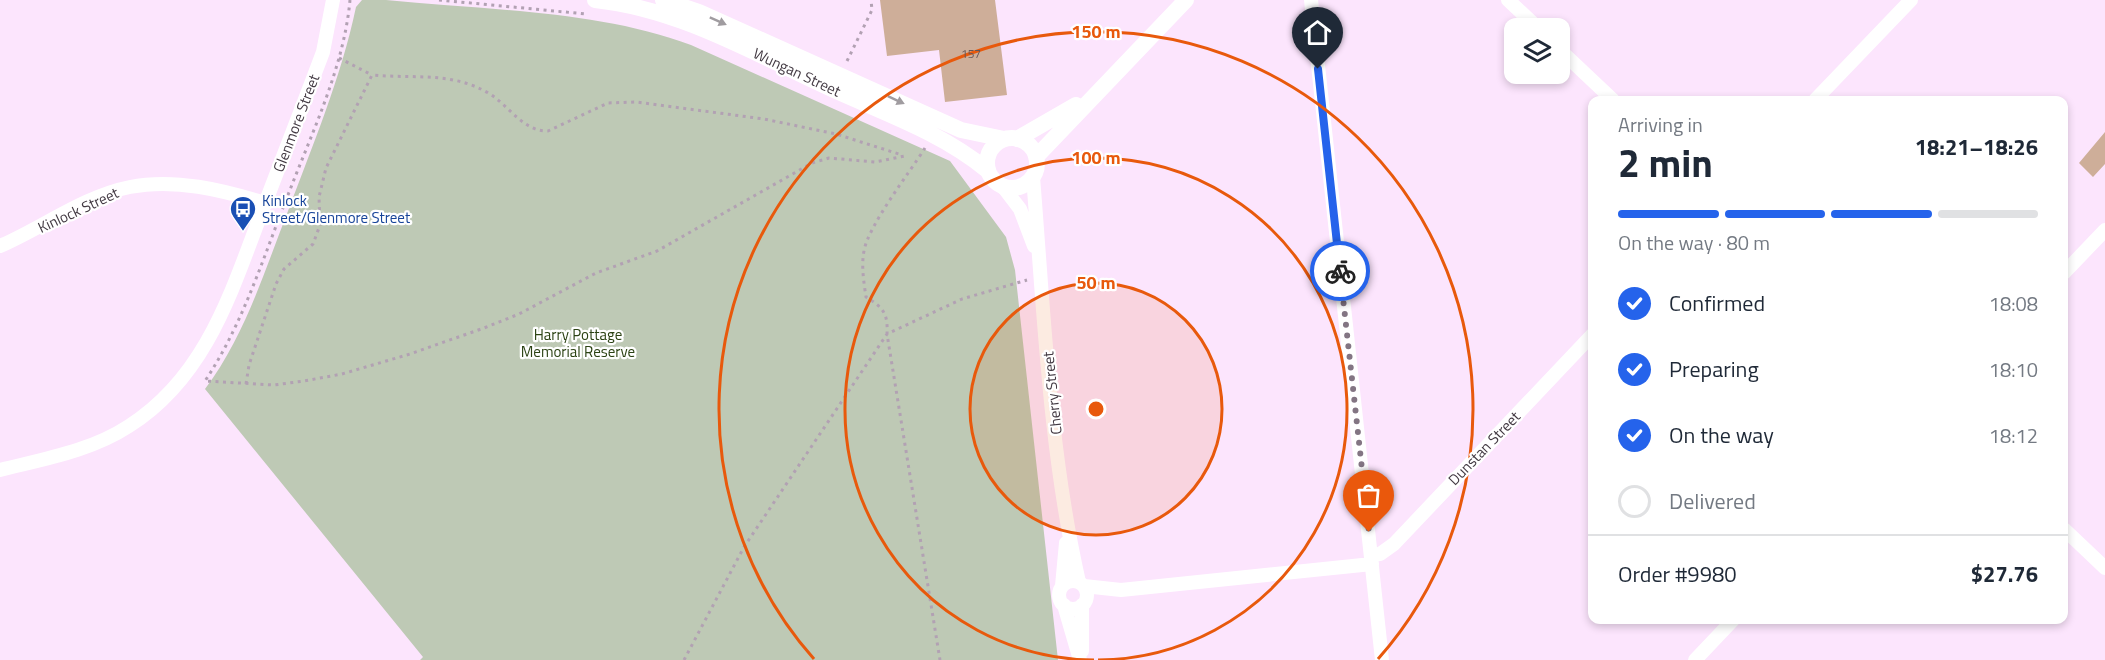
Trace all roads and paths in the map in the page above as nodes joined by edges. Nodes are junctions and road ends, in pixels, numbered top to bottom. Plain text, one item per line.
1 (333, 0) edge
2 (350, 0) edge
3 (439, 0) edge
4 (663, 0) edge
5 (871, 0) edge
6 (1186, 0) edge
7 (1311, 0) edge
8 (1508, 0) edge
9 (1911, 0) edge
10 (596, 8) edge
11 (1527, 18) edge
12 (322, 52) junction
13 (339, 57) junction
14 (1570, 59) edge
15 (840, 74) junction
16 (372, 75) junction
17 (1107, 84) junction
18 (1609, 96) edge
19 (1819, 96) edge
20 (934, 135) junction
21 (1010, 139) junction
22 (1036, 157) junction
23 (987, 170) junction
24 (1033, 177) junction
25 (1004, 188) junction
26 (265, 203) junction
27 (2105, 230) edge
28 (0, 246) edge
29 (1037, 256) junction
30 (2068, 269) edge
31 (1039, 276) junction
32 (887, 334) junction
33 (1588, 339) edge
34 (246, 384) junction
35 (0, 470) edge
36 (1067, 529) junction
37 (2068, 533) edge
38 (1372, 559) junction
39 (2105, 568) edge
40 (1081, 584) junction
41 (1062, 586) junction
42 (1121, 590) junction
43 (1083, 604) junction
44 (1064, 605) junction
45 (1729, 624) edge
46 (684, 660) edge
47 (940, 660) edge
48 (1081, 660) edge
49 (1382, 660) edge
50 (1695, 660) edge

1 - 12 street, Glenmore Street
2 - 13 path
3 - 10 path
4 -> 15 street, Wungan Street
5 - 15 path
6 - 17 street
7 - 38 street
8 - 11 street
9 - 19 street
10 - 20 street, Wungan Street
12 - 13 path
12 - 26 street, Glenmore Street
13 - 16 path
13 - 34 path
14 - 18 street
15 -> 21 street, Wungan Street
16 - 34 path
16 - 34 path
17 - 21 street
17 - 22 street
20 - 23 street, Wungan Street
20 - 32 path
21 - 22 street
21 - 23 street
22 - 24 street
23 - 25 street
24 - 25 street
24 - 29 street, Cherry Street
25 - 29 street, Cherry Street
26 - 28 street, Kinlock Street
26 - 35 street, Glenmore Street
27 - 30 street
29 - 31 street, Cherry Street
31 - 32 path
31 - 36 street, Cherry Street
32 - 46 path
32 - 47 path
33 - 38 street, Dunstan Street
36 - 40 street, Cherry Street
36 - 41 street, Cherry Street
37 - 39 street
38 - 42 street, Dunstan Street
38 - 49 street
40 - 41 street
40 - 42 street, Dunstan Street
40 - 43 street
41 - 44 street
42 - 43 street, Dunstan Street
43 - 44 street
43 - 48 street
44 - 48 street
45 - 50 street

